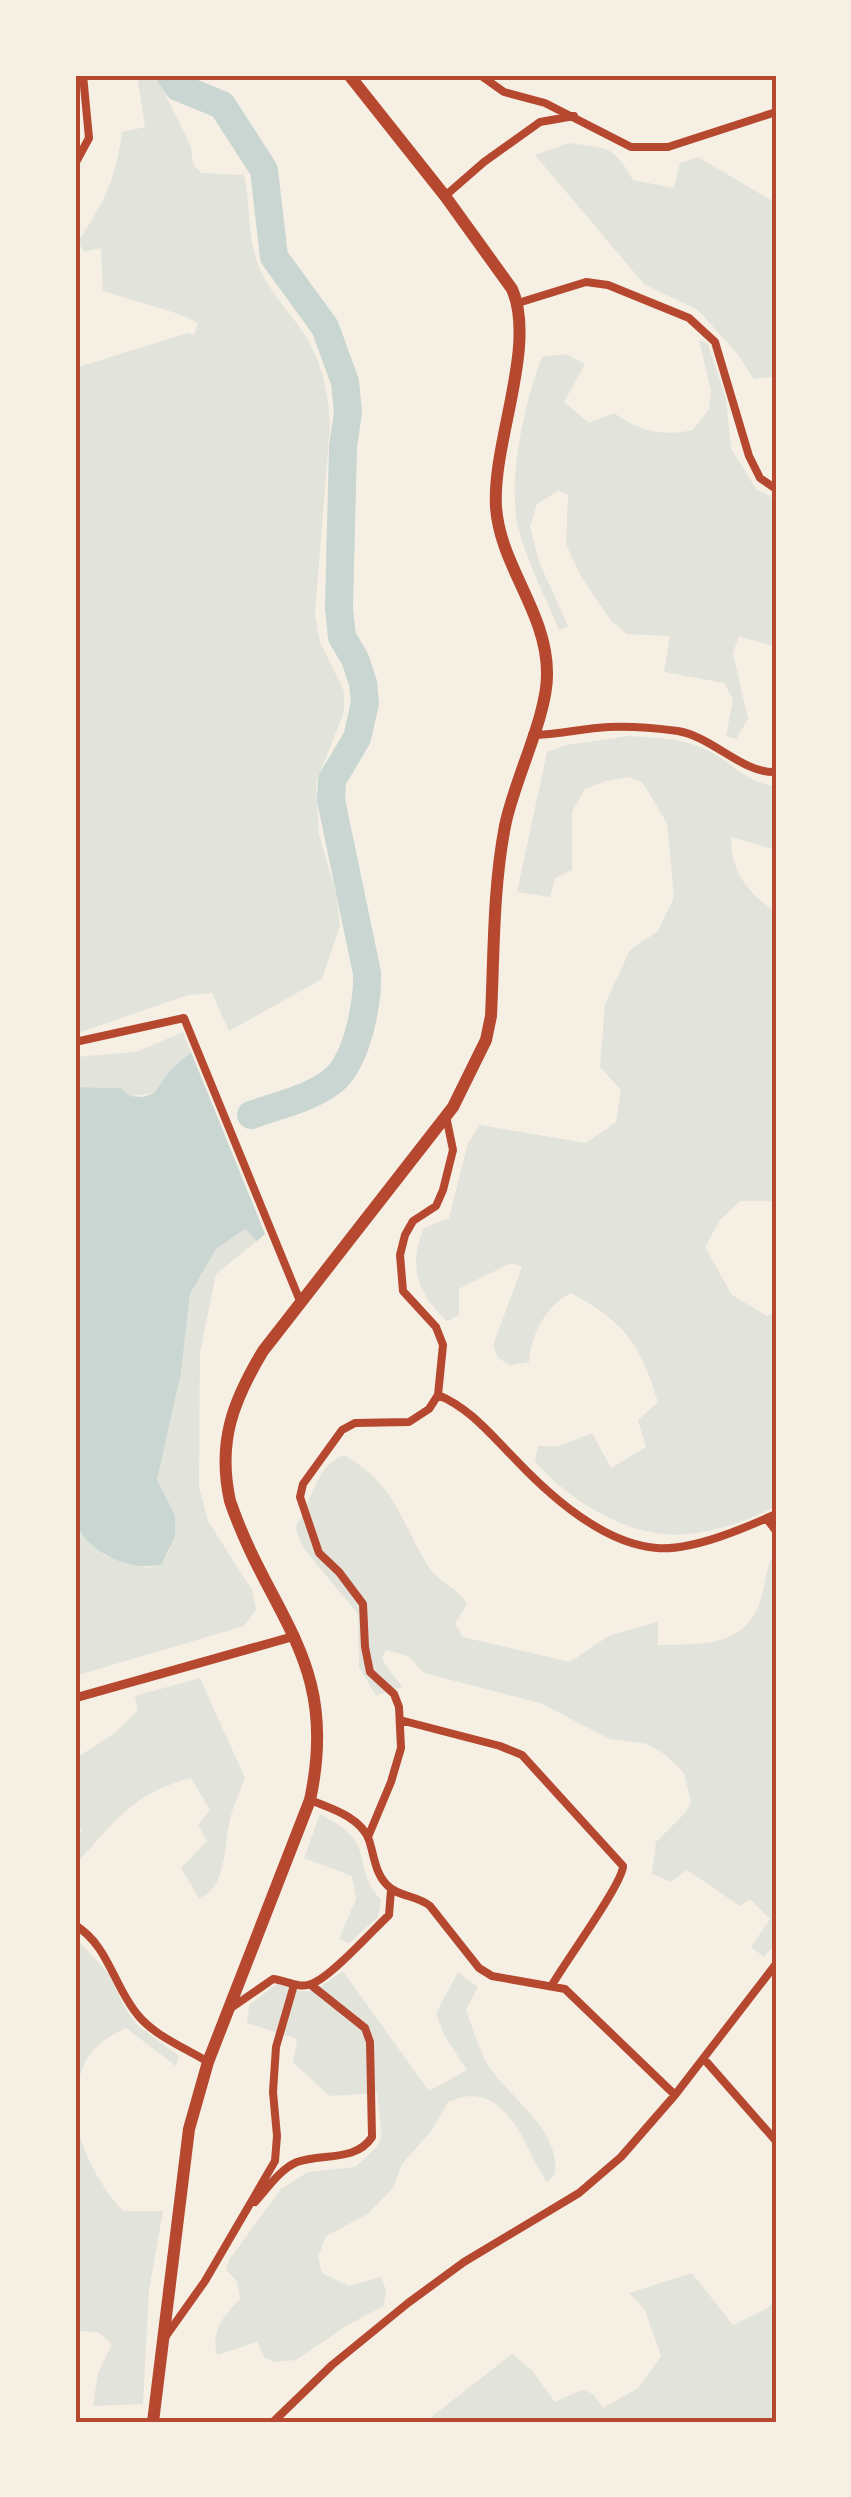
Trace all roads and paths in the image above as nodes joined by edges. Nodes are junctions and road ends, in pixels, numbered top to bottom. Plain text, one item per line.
1 (83, 75) edge
2 (348, 75) edge
3 (480, 75) edge
4 (776, 112) edge
5 (574, 116) junction
6 (75, 164) edge
7 (444, 196) junction
8 (518, 303) junction
9 (776, 489) edge
10 (532, 734) junction
11 (776, 772) edge
12 (75, 1042) edge
13 (446, 1116) junction
14 (300, 1301) junction
15 (438, 1396) junction
16 (771, 1516) edge
17 (776, 1531) edge
18 (295, 1636) junction
19 (75, 1698) edge
20 (400, 1720) junction
21 (310, 1800) junction
22 (368, 1837) junction
23 (391, 1890) junction
24 (75, 1925) edge
25 (776, 1964) edge
26 (294, 1985) junction
27 (311, 1985) junction
28 (552, 1985) junction
29 (231, 2008) junction
30 (704, 2059) junction
31 (208, 2062) junction
32 (675, 2095) junction
33 (776, 2142) edge
34 (246, 2212) junction
35 (164, 2340) junction
36 (154, 2422) edge
37 (273, 2422) edge

1 - 6 street
2 - 7 highway
3 - 5 street
4 - 5 street
5 - 7 street
7 - 8 highway
8 - 9 street
8 - 10 highway
10 - 11 street
10 - 13 highway
12 - 14 street
13 - 14 highway
13 - 15 street
14 - 18 highway
15 - 16 street
15 - 20 street
16 - 17 street
18 - 19 street
18 - 21 highway
20 - 22 street
20 - 28 street
21 - 22 street
21 - 29 highway
22 - 23 street
23 - 27 street
23 - 28 street
24 - 31 street
25 - 30 street
26 - 27 street
26 - 29 street
26 - 34 street
27 - 34 street
28 - 32 street
29 - 31 highway
30 - 32 street
30 - 33 street
31 - 35 highway
32 - 37 street
34 - 35 street
35 - 36 highway

